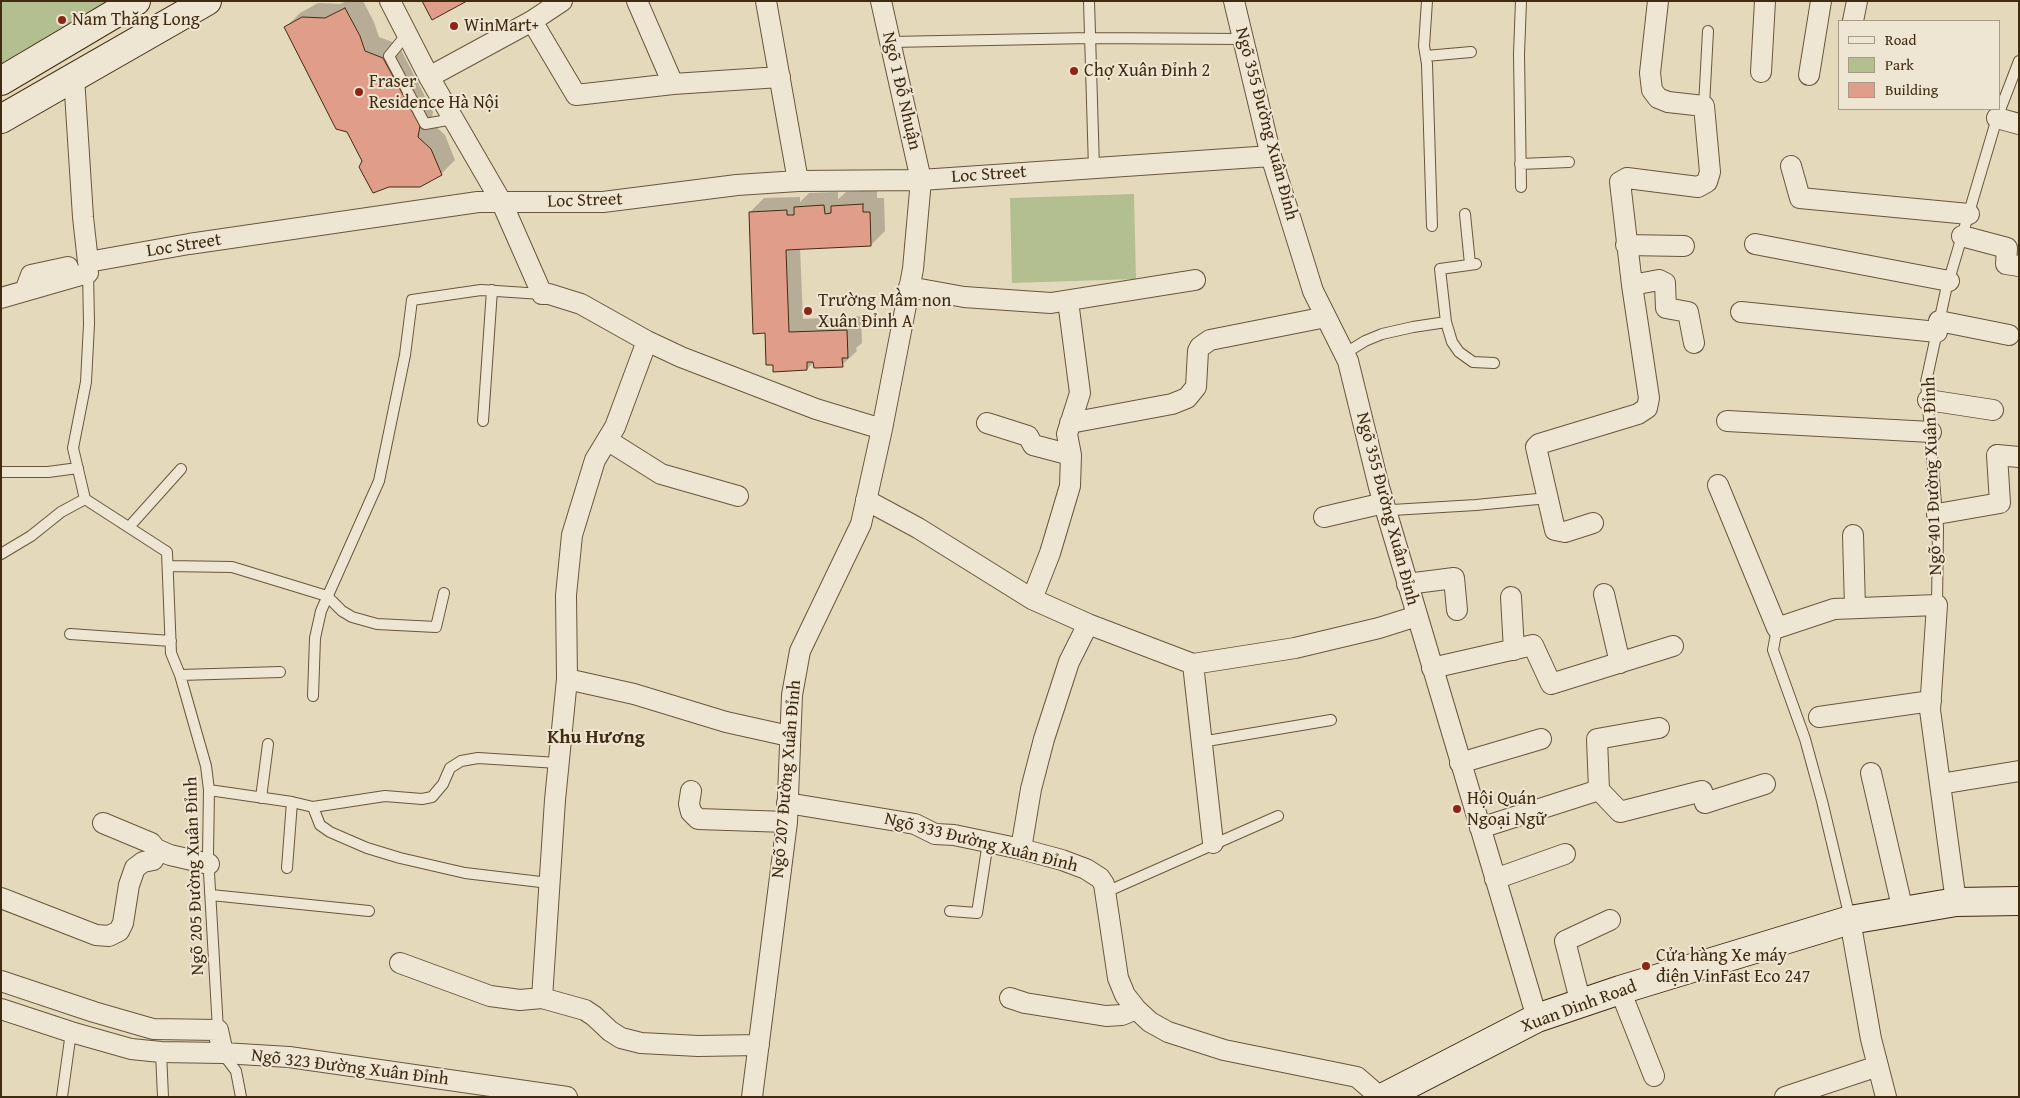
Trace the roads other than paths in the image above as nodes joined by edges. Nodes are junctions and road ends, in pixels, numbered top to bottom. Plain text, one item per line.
1 (136, 1) edge
2 (207, 1) edge
3 (390, 1) edge
4 (562, 1) edge
5 (637, 1) edge
6 (766, 1) edge
7 (881, 1) edge
8 (1089, 1) edge
9 (1234, 1) edge
10 (1426, 1) edge
11 (1521, 1) edge
12 (1658, 1) edge
13 (1765, 1) edge
14 (1821, 1) edge
15 (1857, 1) edge
16 (1853, 20) edge
17 (532, 21) junction
18 (1708, 31) dead end
19 (407, 34) junction
20 (1090, 38) junction
21 (1243, 38) junction
22 (891, 42) junction
23 (1471, 52) dead end
24 (1426, 56) junction
25 (2019, 61) edge
26 (1761, 72) dead end
27 (1809, 75) dead end
28 (74, 77) junction
29 (429, 77) junction
30 (780, 77) junction
31 (1, 81) edge
32 (673, 84) junction
33 (1704, 106) junction
34 (1997, 118) junction
35 (1, 119) edge
36 (453, 119) junction
37 (2019, 124) edge
38 (1271, 156) junction
39 (1569, 162) dead end
40 (1520, 164) junction
41 (1791, 166) dead end
42 (1094, 168) junction
43 (921, 180) junction
44 (798, 181) junction
45 (1521, 187) dead end
46 (502, 202) junction
47 (1465, 214) dead end
48 (1969, 214) junction
49 (1432, 226) dead end
50 (1962, 236) junction
51 (1755, 244) dead end
52 (1626, 245) junction
53 (1684, 246) dead end
54 (2019, 266) edge
55 (88, 268) junction
56 (1195, 280) dead end
57 (1949, 280) junction
58 (1632, 286) junction
59 (909, 287) junction
60 (492, 290) junction
61 (542, 294) junction
62 (1, 298) edge
63 (1068, 300) junction
64 (1741, 312) dead end
65 (1326, 317) junction
66 (1446, 322) junction
67 (1938, 327) junction
68 (2009, 335) dead end
69 (647, 341) junction
70 (1694, 343) dead end
71 (1344, 354) junction
72 (1494, 363) dead end
73 (1928, 400) junction
74 (1993, 410) dead end
75 (1727, 421) dead end
76 (483, 422) dead end
77 (988, 423) dead end
78 (1070, 423) junction
79 (882, 428) junction
80 (1931, 432) junction
81 (607, 440) junction
82 (1071, 455) junction
83 (2019, 456) edge
84 (78, 468) junction
85 (181, 469) dead end
86 (1, 472) edge
87 (1718, 485) dead end
88 (738, 496) dead end
89 (1548, 498) junction
90 (85, 499) junction
91 (866, 500) junction
92 (1385, 506) junction
93 (1937, 514) junction
94 (1324, 517) dead end
95 (1594, 523) dead end
96 (129, 528) junction
97 (1853, 535) dead end
98 (1, 554) edge
99 (168, 566) junction
100 (1408, 584) junction
101 (444, 593) dead end
102 (1604, 594) dead end
103 (328, 596) junction
104 (1511, 597) dead end
105 (1032, 599) junction
106 (1937, 605) junction
107 (1855, 608) junction
108 (1457, 610) dead end
109 (1417, 616) junction
110 (1088, 624) junction
111 (1777, 628) junction
112 (70, 634) dead end
113 (171, 641) junction
114 (1673, 646) dead end
115 (1514, 650) junction
116 (1620, 663) junction
117 (1193, 664) junction
118 (1432, 668) junction
119 (280, 672) dead end
120 (180, 675) junction
121 (567, 679) junction
122 (313, 696) dead end
123 (1931, 700) junction
124 (1819, 717) dead end
125 (1331, 720) dead end
126 (1659, 728) dead end
127 (789, 736) junction
128 (1541, 739) dead end
129 (1201, 742) junction
130 (268, 744) dead end
131 (558, 763) junction
132 (1460, 763) junction
133 (2019, 771) edge
134 (1871, 773) dead end
135 (1765, 784) dead end
136 (1940, 784) junction
137 (208, 790) junction
138 (1599, 790) junction
139 (690, 791) dead end
140 (261, 798) junction
141 (292, 802) junction
142 (313, 807) junction
143 (787, 813) junction
144 (1278, 816) dead end
145 (103, 823) dead end
146 (1480, 828) junction
147 (988, 842) junction
148 (1213, 843) junction
149 (156, 849) junction
150 (1021, 849) junction
151 (1565, 854) dead end
152 (209, 864) junction
153 (287, 868) dead end
154 (1495, 878) junction
155 (549, 883) junction
156 (1106, 892) junction
157 (212, 895) junction
158 (1, 898) edge
159 (2019, 901) edge
160 (1956, 902) junction
161 (369, 910) dead end
162 (950, 910) dead end
163 (1903, 911) junction
164 (1610, 920) dead end
165 (1850, 920) junction
166 (400, 963) dead end
167 (4, 982) edge
168 (1620, 990) junction
169 (542, 998) junction
170 (1010, 998) dead end
171 (1581, 1004) junction
172 (1, 1005) edge
173 (1, 1009) edge
174 (1136, 1009) junction
175 (1537, 1018) junction
176 (218, 1030) junction
177 (71, 1032) junction
178 (759, 1046) junction
179 (161, 1052) junction
180 (223, 1053) junction
181 (1878, 1066) junction
182 (1654, 1076) dead end
183 (62, 1097) edge
184 (163, 1097) edge
185 (241, 1097) edge
186 (567, 1097) edge
187 (752, 1097) edge
188 (1382, 1097) edge
189 (1785, 1097) edge
190 (1886, 1097) edge

1 - 31 street
2 - 28 street
3 - 19 street
4 - 17 street
5 - 32 street
6 - 30 street
7 - 22 street, Ngõ 1 Đỗ Nhuận
8 - 20 lane
9 - 21 street, Ngõ 355 Đường Xuân Đỉnh
10 - 24 lane
11 - 40 lane
12 - 33 street
13 - 26 street
14 - 27 street
15 - 16 street
17 - 29 street
17 - 32 street
18 - 33 lane
19 - 29 street
19 - 36 lane
20 - 21 lane
20 - 22 lane
20 - 42 lane
21 - 38 street, Ngõ 355 Đường Xuân Đỉnh
22 - 43 street, Ngõ 1 Đỗ Nhuận
23 - 24 lane
24 - 49 lane
25 - 34 lane, Ngõ 401 Đường Xuân Đỉnh
28 - 35 street
28 - 55 street
29 - 36 street
30 - 32 street
30 - 44 street
33 - 52 street
34 - 37 street
34 - 48 lane, Ngõ 401 Đường Xuân Đỉnh
36 - 46 street
38 - 42 street, Loc Street
38 - 65 street, Ngõ 355 Đường Xuân Đỉnh
39 - 40 lane
40 - 45 lane
41 - 48 street
42 - 43 street, Loc Street
43 - 44 street, Loc Street
43 - 59 street, Ngõ 207 Đường Xuân Đỉnh
44 - 46 street, Loc Street
46 - 55 street, Loc Street
46 - 61 street
47 - 66 lane
48 - 50 lane, Ngõ 401 Đường Xuân Đỉnh
50 - 54 street
50 - 57 lane, Ngõ 401 Đường Xuân Đỉnh
51 - 57 street
52 - 53 street
52 - 58 street
55 - 62 street, Loc Street
55 - 84 lane
56 - 63 street
57 - 67 lane, Ngõ 401 Đường Xuân Đỉnh
58 - 70 street
58 - 89 street
59 - 63 street
59 - 79 street, Ngõ 207 Đường Xuân Đỉnh
60 - 61 lane
60 - 76 lane
60 - 103 lane
61 - 69 street
63 - 78 street
64 - 67 street
65 - 71 street, Ngõ 355 Đường Xuân Đỉnh
65 - 78 street
66 - 71 lane
66 - 72 lane
67 - 68 street
67 - 73 lane, Ngõ 401 Đường Xuân Đỉnh
69 - 79 street
69 - 81 street
71 - 92 street, Ngõ 355 Đường Xuân Đỉnh
73 - 74 street
73 - 80 lane, Ngõ 401 Đường Xuân Đỉnh
75 - 80 street
77 - 82 street
78 - 82 street
79 - 91 street, Ngõ 207 Đường Xuân Đỉnh
80 - 93 lane, Ngõ 401 Đường Xuân Đỉnh
81 - 88 street
81 - 121 street
82 - 105 street
83 - 93 street
84 - 86 lane
84 - 90 lane
85 - 96 lane
87 - 111 street
89 - 92 lane
89 - 95 street
90 - 96 lane, Ngõ 205 Đường Xuân Đỉnh
90 - 98 lane
91 - 105 street
91 - 127 street, Ngõ 207 Đường Xuân Đỉnh
92 - 94 street
92 - 100 street, Ngõ 355 Đường Xuân Đỉnh
93 - 106 lane, Ngõ 401 Đường Xuân Đỉnh
96 - 99 lane, Ngõ 205 Đường Xuân Đỉnh
97 - 107 street
99 - 103 lane
99 - 113 lane, Ngõ 205 Đường Xuân Đỉnh
100 - 108 street
100 - 109 street, Ngõ 355 Đường Xuân Đỉnh
101 - 103 lane
102 - 116 street
103 - 122 lane
104 - 115 street
105 - 110 street
106 - 107 street
106 - 123 street, Ngõ 401 Đường Xuân Đỉnh
107 - 111 street
109 - 117 street
109 - 118 street, Ngõ 355 Đường Xuân Đỉnh
110 - 117 street
110 - 150 street
111 - 165 lane
112 - 113 lane
113 - 120 lane, Ngõ 205 Đường Xuân Đỉnh
114 - 116 street
115 - 116 street
115 - 118 street
117 - 129 street
118 - 132 street, Ngõ 355 Đường Xuân Đỉnh
119 - 120 lane
120 - 137 lane, Ngõ 205 Đường Xuân Đỉnh
121 - 127 street
121 - 131 street
123 - 124 street
123 - 136 street, Ngõ 401 Đường Xuân Đỉnh
125 - 129 lane
126 - 138 street
127 - 143 street, Ngõ 207 Đường Xuân Đỉnh
128 - 132 street
129 - 148 street
130 - 140 lane
131 - 142 lane
131 - 155 street
132 - 146 street, Ngõ 355 Đường Xuân Đỉnh
133 - 136 street
134 - 163 street
135 - 138 street
136 - 160 street, Ngõ 401 Đường Xuân Đỉnh
137 - 140 lane
137 - 152 lane, Ngõ 205 Đường Xuân Đỉnh
138 - 146 street
139 - 143 street, Ngõ 333 Đường Xuân Đỉnh
140 - 141 lane
141 - 142 lane
141 - 153 lane
142 - 155 lane
143 - 147 street, Ngõ 333 Đường Xuân Đỉnh
143 - 178 street, Ngõ 207 Đường Xuân Đỉnh
144 - 148 lane
145 - 149 street
146 - 154 street, Ngõ 355 Đường Xuân Đỉnh
147 - 150 street, Ngõ 333 Đường Xuân Đỉnh
147 - 162 lane
148 - 156 lane
149 - 152 street
149 - 158 street
150 - 156 street, Ngõ 333 Đường Xuân Đỉnh
151 - 154 street
152 - 157 lane, Ngõ 205 Đường Xuân Đỉnh
154 - 175 street, Ngõ 355 Đường Xuân Đỉnh
155 - 169 street
156 - 174 street, Ngõ 333 Đường Xuân Đỉnh
157 - 161 lane
157 - 176 lane, Ngõ 205 Đường Xuân Đỉnh
159 - 160 street, Xuan Dinh Road
160 - 163 street, Xuan Dinh Road
163 - 165 street, Xuan Dinh Road
164 - 171 street
165 - 168 street, Xuan Dinh Road
165 - 181 street
166 - 169 street
167 - 172 street
167 - 176 street
168 - 171 street, Xuan Dinh Road
168 - 182 street
169 - 178 street
170 - 174 street
171 - 175 street, Xuan Dinh Road
173 - 177 street, Ngõ 323 Đường Xuân Đỉnh
174 - 188 street, Ngõ 333 Đường Xuân Đỉnh
175 - 188 street, Xuan Dinh Road
176 - 180 street
177 - 179 street, Ngõ 323 Đường Xuân Đỉnh
177 - 183 lane
178 - 187 street, Ngõ 207 Đường Xuân Đỉnh
179 - 180 street, Ngõ 323 Đường Xuân Đỉnh
179 - 184 lane
180 - 185 lane
180 - 186 street, Ngõ 323 Đường Xuân Đỉnh
181 - 189 street
181 - 190 street

